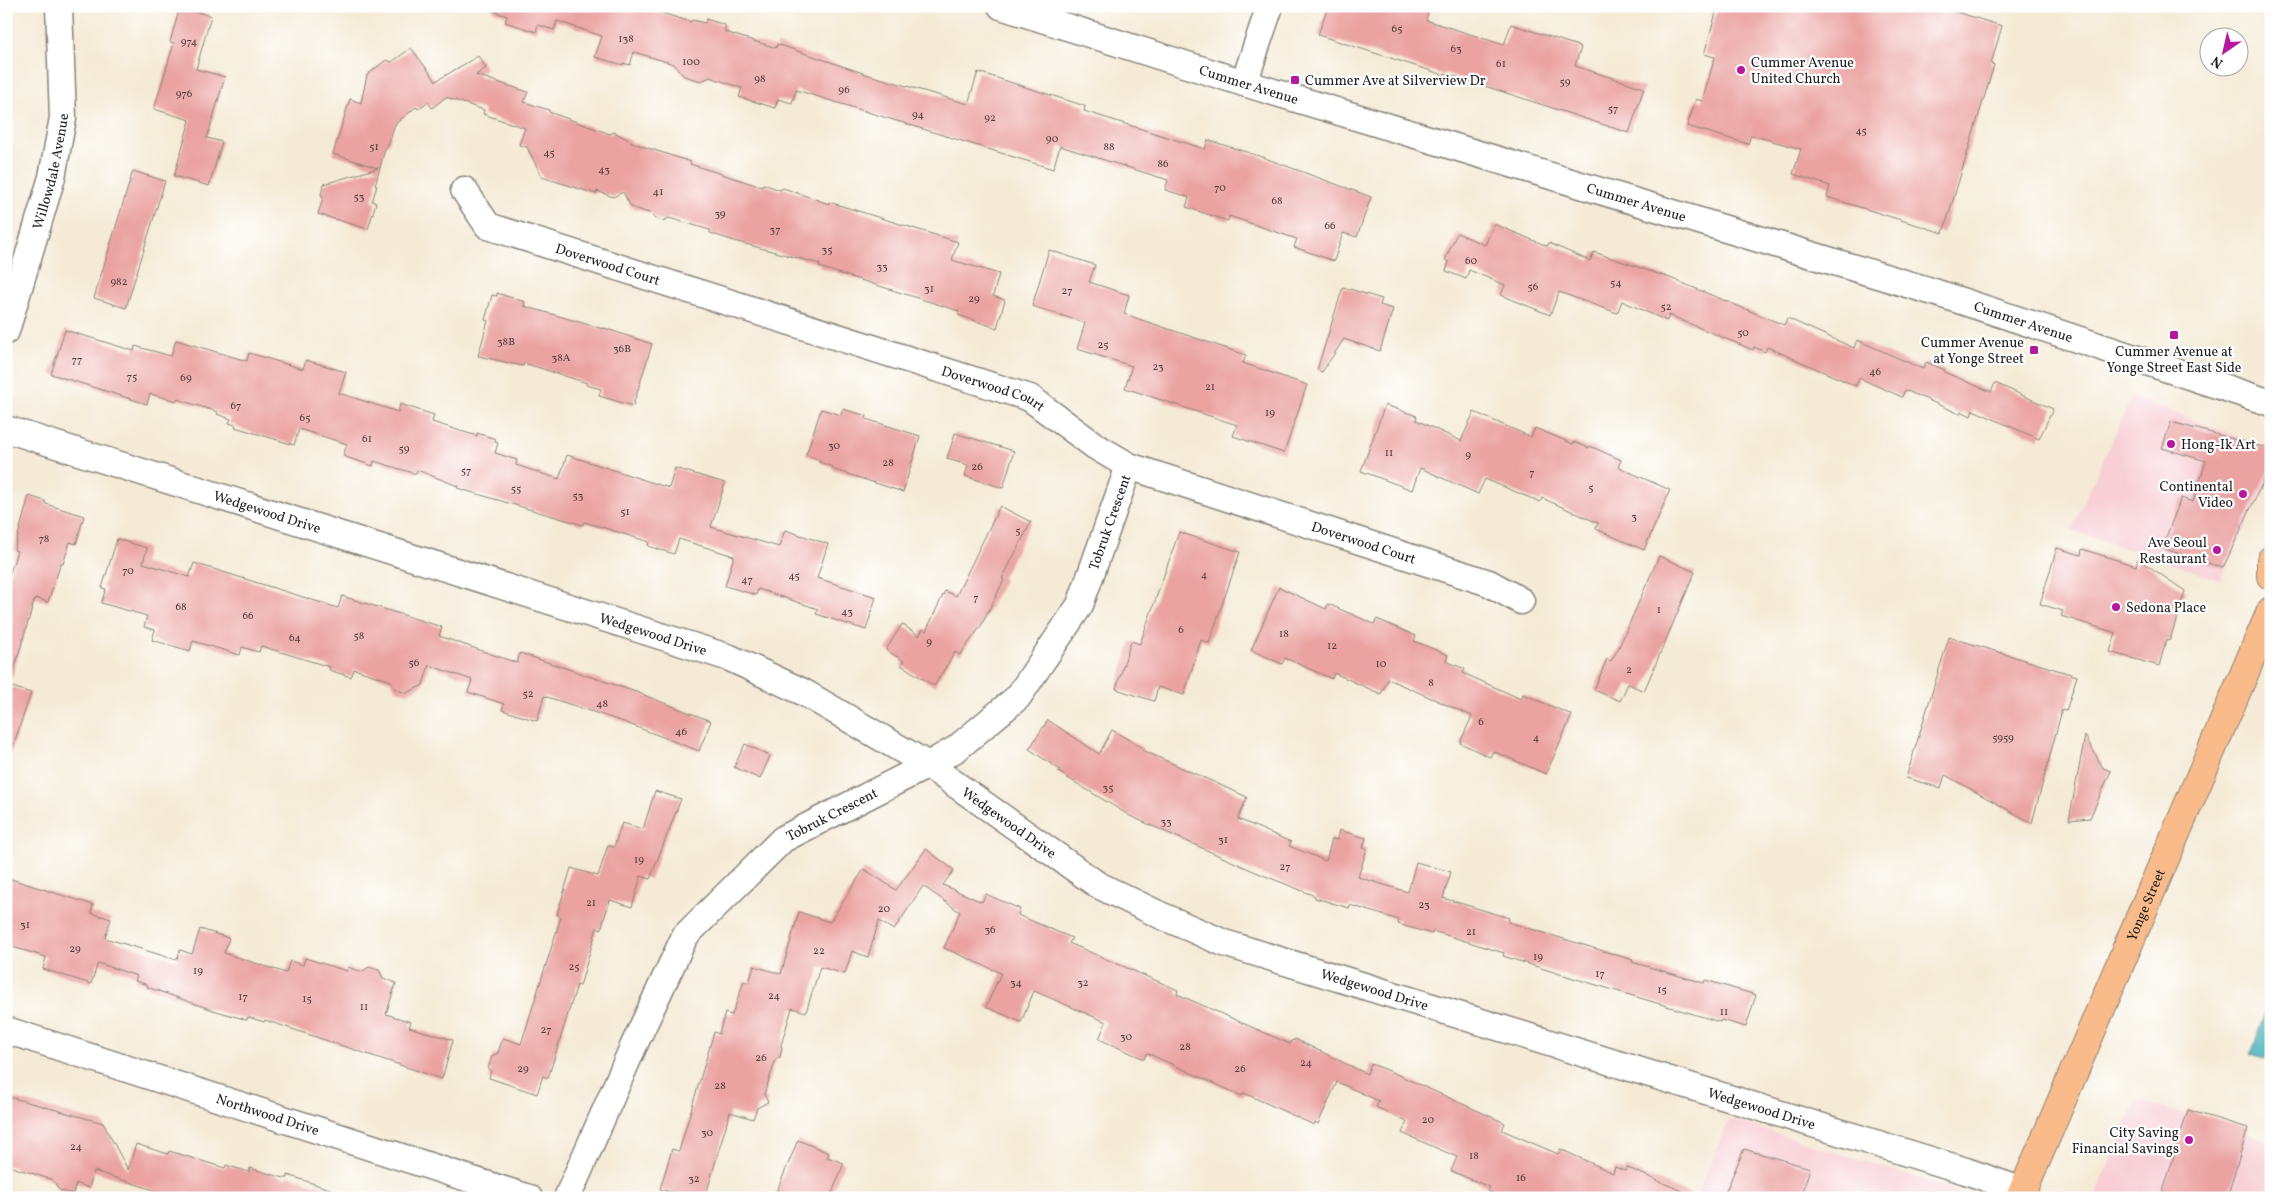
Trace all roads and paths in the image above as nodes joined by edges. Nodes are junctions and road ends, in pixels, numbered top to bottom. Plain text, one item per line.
1 (59, 6) edge
2 (1001, 6) edge
3 (1270, 6) edge
4 (1244, 83) junction
5 (464, 190) dead end
6 (6, 331) edge
7 (2271, 403) edge
8 (6, 429) edge
9 (1129, 466) junction
10 (2271, 560) edge
11 (2271, 576) edge
12 (1521, 601) dead end
13 (2271, 611) edge
14 (928, 765) junction
15 (6, 1030) edge
16 (2022, 1194) edge
17 (529, 1198) edge
18 (567, 1198) edge

1 - 6 street, Willowdale Avenue
2 - 4 street, Cummer Avenue
3 - 4 street
4 - 7 street, Cummer Avenue
5 - 9 street, Doverwood Court
8 - 14 street, Wedgewood Drive
9 - 12 street, Doverwood Court
9 - 14 street, Tobruk Crescent
10 - 11 main road
13 - 16 main road, Yonge Street
14 - 16 street, Wedgewood Drive
14 - 18 street, Tobruk Crescent
15 - 17 street, Northwood Drive

